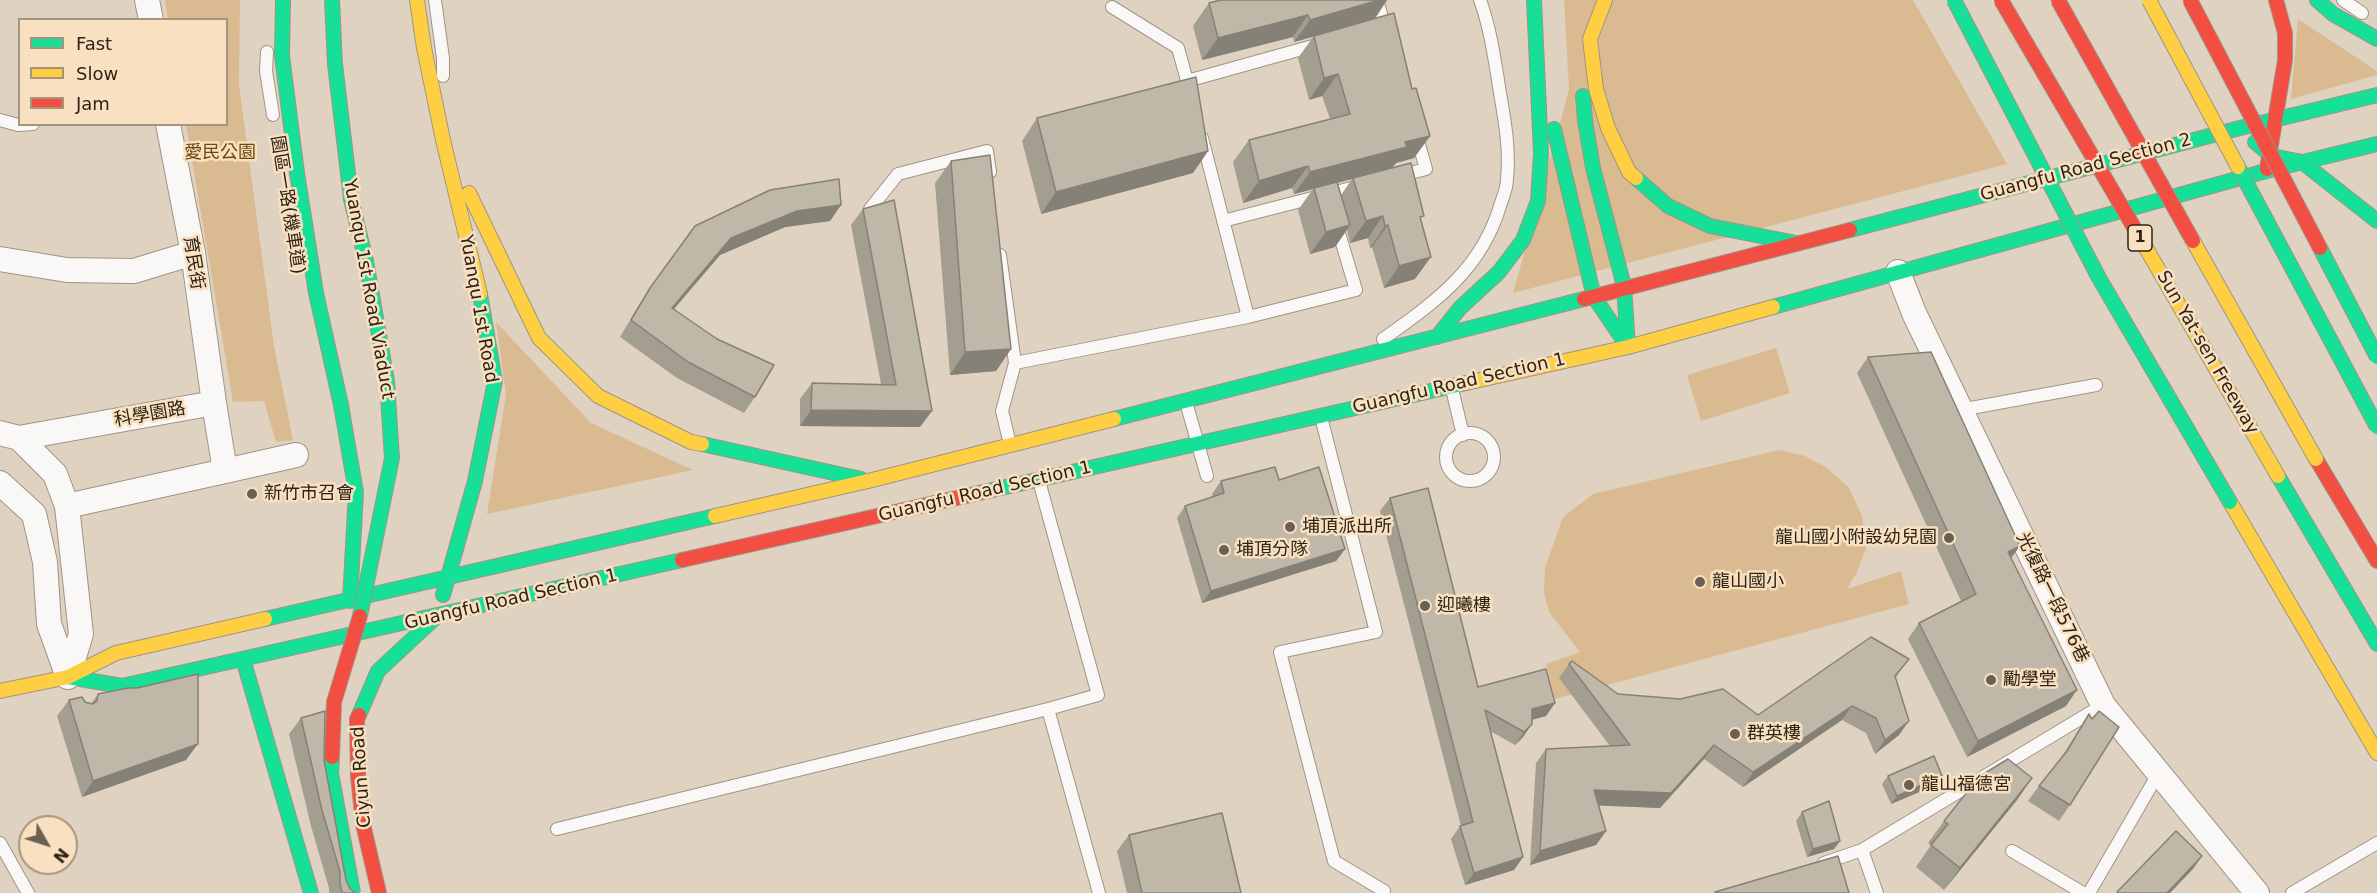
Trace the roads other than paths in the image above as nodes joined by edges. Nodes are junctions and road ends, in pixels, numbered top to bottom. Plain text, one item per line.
1 (147, 0) edge
2 (284, 0) edge
3 (332, 0) edge
4 (417, 0) edge
5 (435, 0) edge
6 (1377, 0) edge
7 (1480, 0) edge
8 (1489, 0) edge
9 (1605, 0) edge
10 (1954, 0) edge
11 (2001, 0) edge
12 (2058, 0) edge
13 (2149, 0) edge
14 (2190, 0) edge
15 (2276, 0) edge
16 (2317, 0) edge
17 (2343, 0) edge
18 (1534, 6) edge
19 (1112, 8) dead end
20 (151, 18) edge
21 (1488, 21) junction
22 (2375, 22) dead end
23 (268, 35) dead end
24 (1590, 39) junction
25 (2377, 39) edge
26 (1330, 41) edge
27 (1391, 47) edge
28 (1187, 81) junction
29 (2377, 95) edge
30 (1192, 103) edge
31 (0, 120) edge
32 (2274, 120) junction
33 (1198, 124) edge
34 (18, 125) edge
35 (1413, 125) edge
36 (168, 126) edge
37 (275, 128) dead end
38 (2240, 128) junction
39 (443, 140) junction
40 (2377, 144) edge
41 (2272, 156) junction
42 (2302, 162) junction
43 (2266, 171) junction
44 (992, 187) edge
45 (1330, 205) junction
46 (870, 209) edge
47 (1223, 221) junction
48 (2377, 221) edge
49 (1796, 243) junction
50 (999, 246) edge
51 (193, 253) junction
52 (0, 259) edge
53 (1898, 272) junction
54 (1625, 289) junction
55 (1594, 297) junction
56 (304, 299) dead end
57 (1248, 317) junction
58 (1437, 337) junction
59 (1628, 346) junction
60 (1357, 357) junction
61 (2377, 357) edge
62 (1015, 363) junction
63 (1451, 385) junction
64 (2096, 385) dead end
65 (1186, 400) junction
66 (214, 403) junction
67 (341, 405) junction
68 (1960, 410) junction
69 (1321, 416) junction
70 (2377, 427) edge
71 (1463, 435) dead end
72 (10, 436) edge
73 (1198, 444) junction
74 (1011, 445) junction
75 (296, 455) dead end
76 (225, 471) junction
77 (1207, 476) dead end
78 (1039, 480) junction
79 (868, 481) junction
80 (0, 483) edge
81 (67, 506) junction
82 (2377, 561) edge
83 (448, 578) junction
84 (396, 590) junction
85 (350, 601) junction
86 (437, 617) junction
87 (2377, 645) edge
88 (243, 659) junction
89 (71, 686) junction
90 (0, 691) edge
91 (2103, 705) junction
92 (1048, 710) junction
93 (2377, 753) edge
94 (2158, 774) junction
95 (557, 829) dead end
96 (0, 843) edge
97 (2377, 843) edge
98 (1862, 850) junction
99 (2012, 851) dead end
100 (1810, 867) edge
101 (1384, 891) dead end
102 (28, 893) edge
103 (311, 893) edge
104 (353, 893) edge
105 (379, 893) edge
106 (1099, 893) edge
107 (1877, 893) edge
108 (2083, 893) edge
109 (2089, 893) edge
110 (2257, 893) edge
111 (2292, 893) edge

1 - 20 street
2 - 67 main road
3 - 104 main road, Yuanqu 1st Road Viaduct, bridge
4 - 39 main road, Yuanqu 1st Road
5 - 39 lane
6 - 27 lane
7 - 21 lane
8 - 21 lane
9 - 24 main road
10 - 93 main road, bridge
11 - 87 main road, Sun Yat-sen Freeway / 1, bridge
12 - 82 main road, bridge
13 - 70 main road, bridge
14 - 61 main road, bridge
15 - 32 main road
16 - 25 main road
17 - 22 lane
18 - 55 main road
18 - 58 main road
19 - 28 lane
21 - 60 lane
23 - 37 lane, 園區一路(機車道)
24 - 49 main road
24 - 54 main road
26 - 28 lane
28 - 30 lane
29 - 32 main road, Guangfu Road Section 2
31 - 34 lane
32 - 38 main road, Guangfu Road Section 2
32 - 41 main road
33 - 47 lane
35 - 45 lane
36 - 51 street, 育民街
38 - 41 main road
38 - 49 main road, Guangfu Road Section 2
39 - 79 main road
39 - 83 main road, Yuanqu 1st Road
40 - 42 main road
41 - 42 main road
41 - 43 main road
42 - 43 main road
42 - 48 main road
43 - 53 main road
44 - 46 lane
45 - 47 lane
45 - 57 lane
47 - 57 lane
49 - 54 main road, Guangfu Road Section 1
50 - 62 lane
51 - 52 street
51 - 66 street, 育民街
53 - 59 main road, Guangfu Road Section 1
53 - 68 street, 光復路一段576巷
54 - 55 main road, Guangfu Road Section 1
54 - 59 main road
55 - 58 main road, Guangfu Road Section 1
55 - 59 main road
56 - 67 lane, 園區一路(機車道)
57 - 62 lane
58 - 60 main road, Guangfu Road Section 1
59 - 63 main road, Guangfu Road Section 1
60 - 65 main road, Guangfu Road Section 1
62 - 74 lane
63 - 69 main road, Guangfu Road Section 1
63 - 71 lane
64 - 68 lane
65 - 73 lane
65 - 74 main road, Guangfu Road Section 1
66 - 72 street, 科學園路
66 - 76 street
67 - 84 main road
67 - 85 main road
68 - 91 street, 光復路一段576巷
69 - 73 main road, Guangfu Road Section 1
69 - 101 lane
72 - 81 street
73 - 77 lane
73 - 78 main road, Guangfu Road Section 1
74 - 79 main road, Guangfu Road Section 1
75 - 76 street
76 - 81 street
78 - 86 main road, Guangfu Road Section 1
78 - 92 lane
79 - 83 main road, Guangfu Road Section 1
80 - 89 street
81 - 89 street
83 - 84 main road, Guangfu Road Section 1
83 - 86 main road, Yuanqu 1st Road
84 - 85 main road, Guangfu Road Section 1
84 - 86 main road
85 - 89 main road, Guangfu Road Section 1
86 - 88 main road, Guangfu Road Section 1
86 - 105 main road, Ciyun Road
88 - 89 main road, Guangfu Road Section 1
88 - 103 main road
89 - 90 main road, Guangfu Road Section 1
91 - 94 street, 光復路一段576巷
91 - 98 lane
92 - 95 lane
92 - 106 lane
94 - 109 lane
94 - 110 street, 光復路一段576巷
96 - 102 lane
97 - 111 lane
98 - 100 lane
98 - 107 lane
99 - 108 lane

